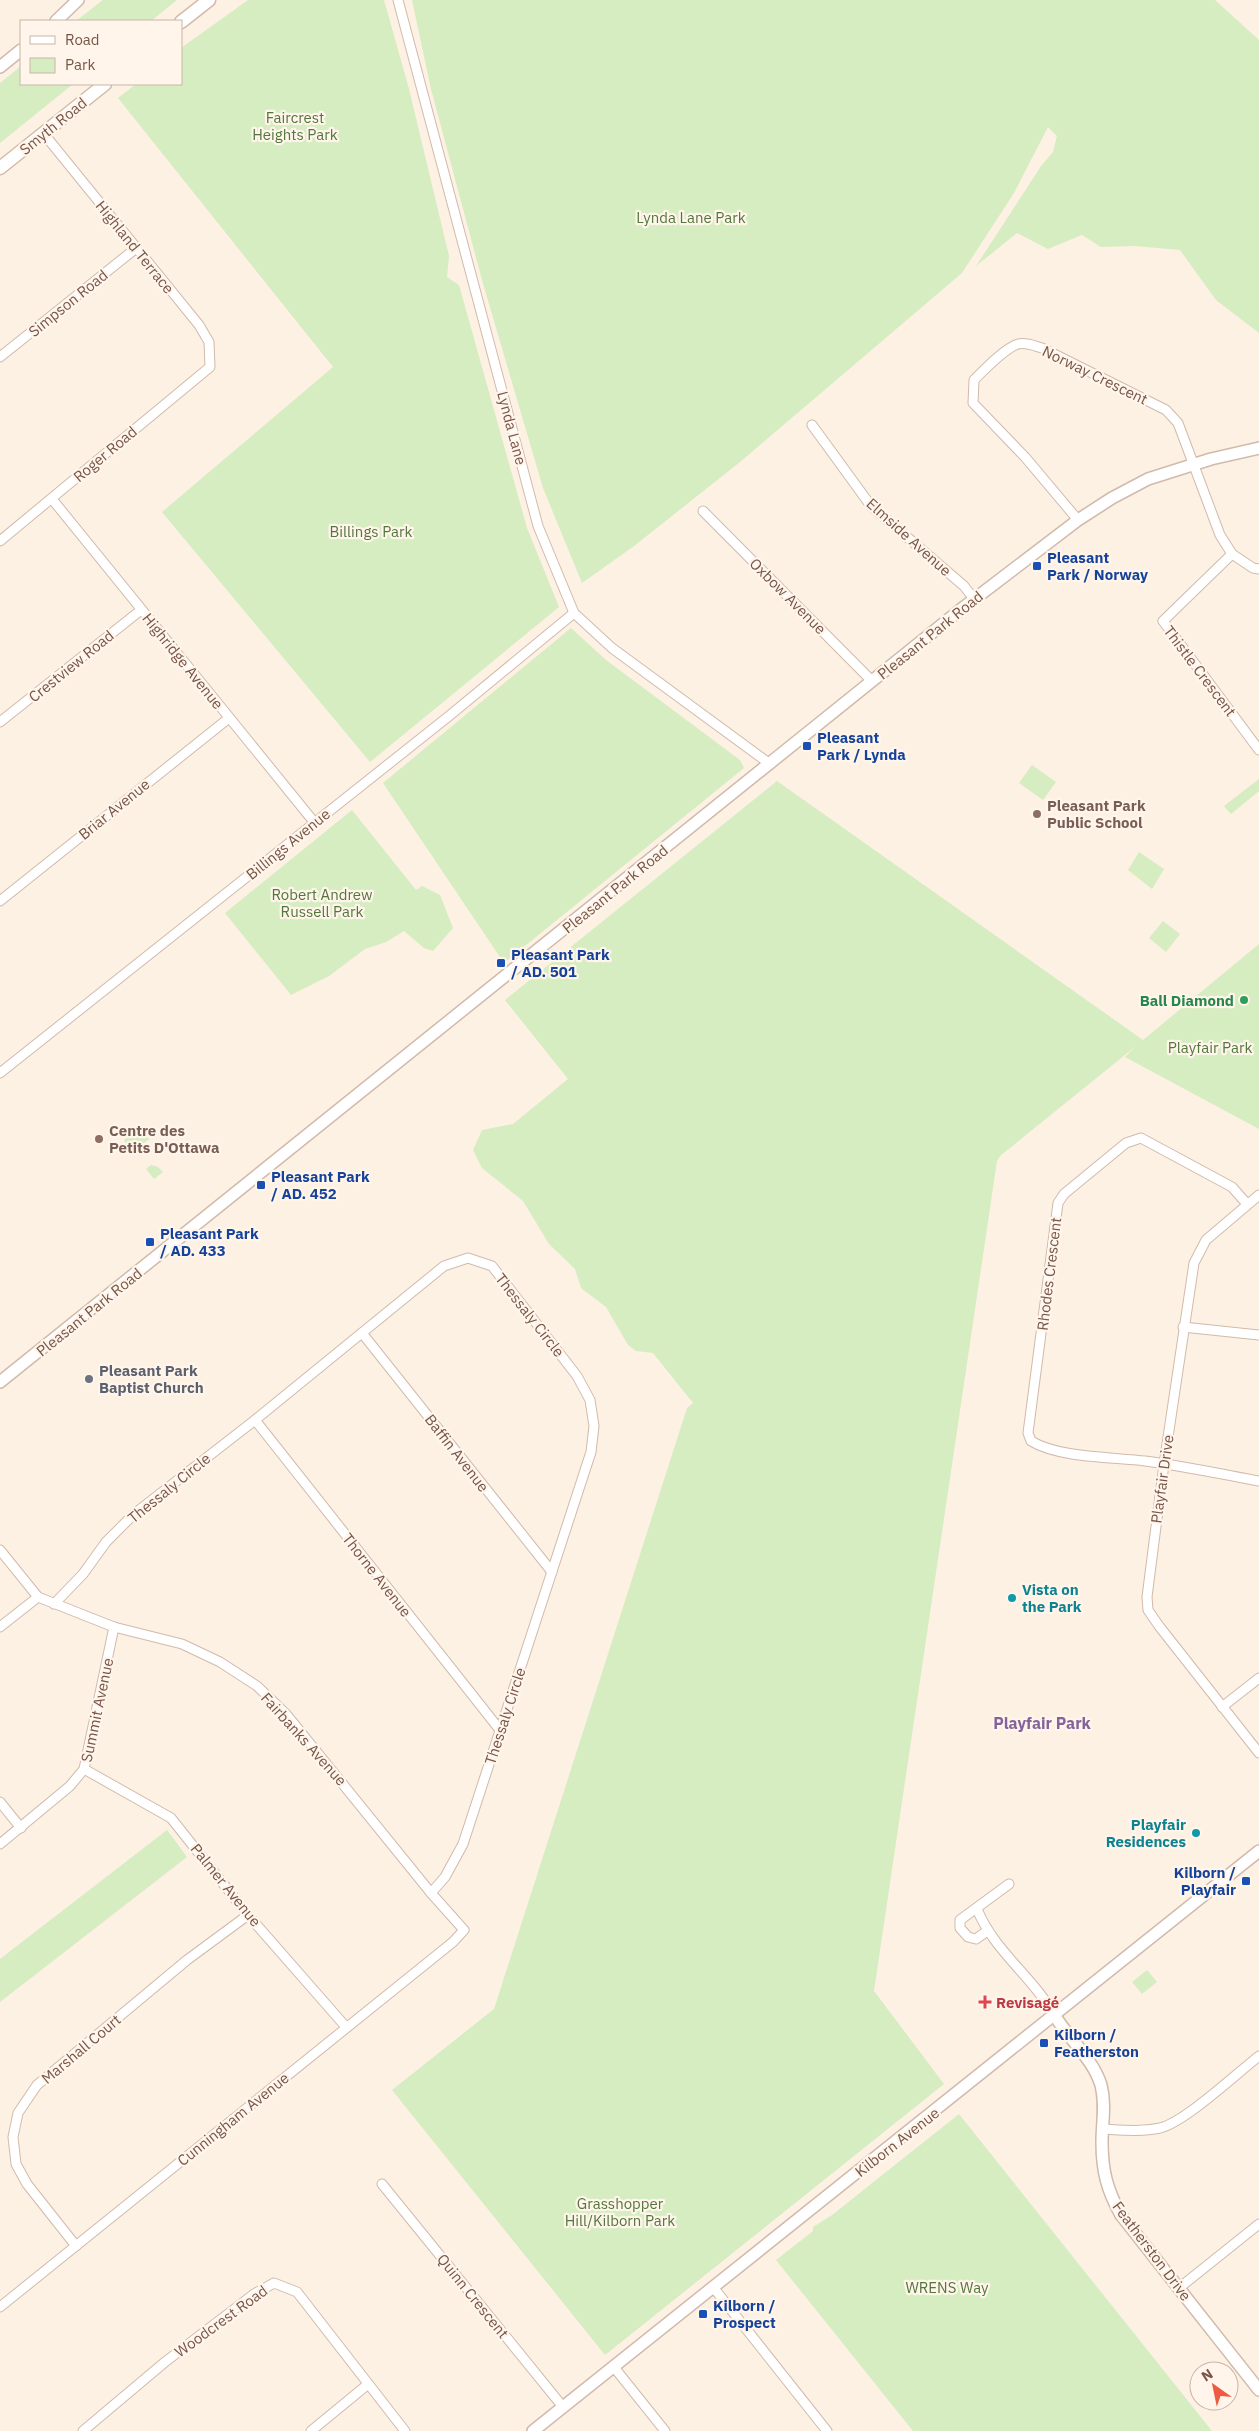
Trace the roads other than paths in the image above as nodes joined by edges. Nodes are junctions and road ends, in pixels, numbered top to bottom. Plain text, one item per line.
1 (78, 0) edge
2 (209, 0) edge
3 (398, 0) edge
4 (57, 20) edge
5 (182, 21) edge
6 (20, 51) edge
7 (0, 67) edge
8 (104, 85) edge
9 (44, 134) junction
10 (0, 168) edge
11 (135, 249) junction
12 (0, 356) edge
13 (210, 367) joint
14 (812, 425) dead end
15 (1259, 448) edge
16 (1195, 464) junction
17 (52, 499) junction
18 (703, 511) dead end
19 (1078, 520) junction
20 (0, 541) edge
21 (1232, 554) junction
22 (1259, 570) edge
23 (974, 599) junction
24 (141, 610) junction
25 (574, 613) junction
26 (872, 681) junction
27 (229, 718) junction
28 (0, 722) edge
29 (1259, 750) edge
30 (770, 764) junction
31 (314, 822) junction
32 (0, 901) edge
33 (0, 1073) edge
34 (1259, 1195) edge
35 (1247, 1204) junction
36 (1183, 1327) junction
37 (362, 1333) junction
38 (1259, 1335) edge
39 (0, 1382) edge
40 (255, 1420) junction
41 (1164, 1464) junction
42 (1259, 1481) edge
43 (0, 1550) edge
44 (552, 1572) junction
45 (38, 1597) junction
46 (54, 1604) junction
47 (114, 1627) junction
48 (0, 1628) edge
49 (1259, 1678) edge
50 (1222, 1707) junction
51 (500, 1730) junction
52 (1259, 1753) edge
53 (84, 1769) junction
54 (0, 1802) edge
55 (21, 1828) junction
56 (0, 1844) edge
57 (1259, 1851) edge
58 (1009, 1884) dead end
59 (431, 1893) junction
60 (977, 1909) junction
61 (248, 1915) junction
62 (464, 1930) joint
63 (987, 1931) junction
64 (1055, 2016) junction
65 (346, 2028) junction
66 (1259, 2056) edge
67 (1102, 2129) junction
68 (382, 2184) dead end
69 (1259, 2224) edge
70 (76, 2246) junction
71 (713, 2287) junction
72 (1179, 2288) junction
73 (0, 2307) edge
74 (613, 2366) junction
75 (367, 2385) junction
76 (1259, 2390) edge
77 (563, 2407) junction
78 (83, 2431) edge
79 (311, 2431) edge
80 (405, 2431) edge
81 (533, 2431) edge
82 (665, 2431) edge
83 (827, 2431) edge

1 - 4 street
2 - 5 main road
3 - 25 street, Lynda Lane
6 - 7 street
8 - 9 main road, Smyth Road
9 - 10 main road, Smyth Road
9 - 11 street, Highland Terrace
11 - 12 street, Simpson Road
11 - 13 street, Highland Terrace
13 - 17 street, Roger Road
14 - 23 street, Elmside Avenue
15 - 16 street, Pleasant Park Road
16 - 19 street, Pleasant Park Road
16 - 19 street, Norway Crescent
16 - 21 street, Norway Crescent
17 - 20 street, Roger Road
17 - 24 street, Highridge Avenue
18 - 26 street, Oxbow Avenue
19 - 23 street, Pleasant Park Road
21 - 22 street
21 - 29 street, Thistle Crescent
23 - 26 street, Pleasant Park Road
24 - 27 street, Highridge Avenue
24 - 28 street, Crestview Road
25 - 30 street, Lynda Lane
25 - 31 street, Billings Avenue
26 - 30 street, Pleasant Park Road
27 - 31 street, Highridge Avenue
27 - 32 street, Briar Avenue
30 - 39 street, Pleasant Park Road
31 - 33 street, Billings Avenue
34 - 35 street, Playfair Drive
35 - 36 street, Playfair Drive
35 - 41 street, Rhodes Crescent
36 - 38 street
36 - 41 street, Playfair Drive
37 - 40 street, Thessaly Circle
37 - 44 street, Baffin Avenue
37 - 44 street, Thessaly Circle
40 - 46 street, Thessaly Circle
40 - 51 street, Thorne Avenue
41 - 42 street
41 - 50 street, Playfair Drive
43 - 45 street, Fairbanks Avenue
44 - 51 street, Thessaly Circle
45 - 46 street, Fairbanks Avenue
45 - 48 street
46 - 47 street, Fairbanks Avenue
47 - 53 street, Summit Avenue
47 - 59 street, Fairbanks Avenue
49 - 50 street
50 - 52 street, Playfair Drive
51 - 59 street, Thessaly Circle
53 - 55 street, Summit Avenue
53 - 61 street, Palmer Avenue
54 - 55 street
55 - 56 street, Summit Avenue
57 - 64 street, Kilborn Avenue
58 - 60 street
59 - 62 street, Fairbanks Avenue
60 - 63 street
60 - 63 street
61 - 65 street, Palmer Avenue
61 - 70 street, Marshall Court
62 - 65 street, Cunningham Avenue
63 - 64 street
64 - 67 street, Featherston Drive
64 - 71 street, Kilborn Avenue
65 - 70 street, Cunningham Avenue
66 - 67 street
67 - 72 street, Featherston Drive
68 - 77 street, Quinn Crescent
69 - 72 street
70 - 73 street, Cunningham Avenue
71 - 74 street, Kilborn Avenue
71 - 83 street
72 - 76 street, Featherston Drive
74 - 77 street, Kilborn Avenue
74 - 82 street
75 - 78 street, Woodcrest Road
75 - 79 street
75 - 80 street, Woodcrest Road
77 - 81 street, Kilborn Avenue

